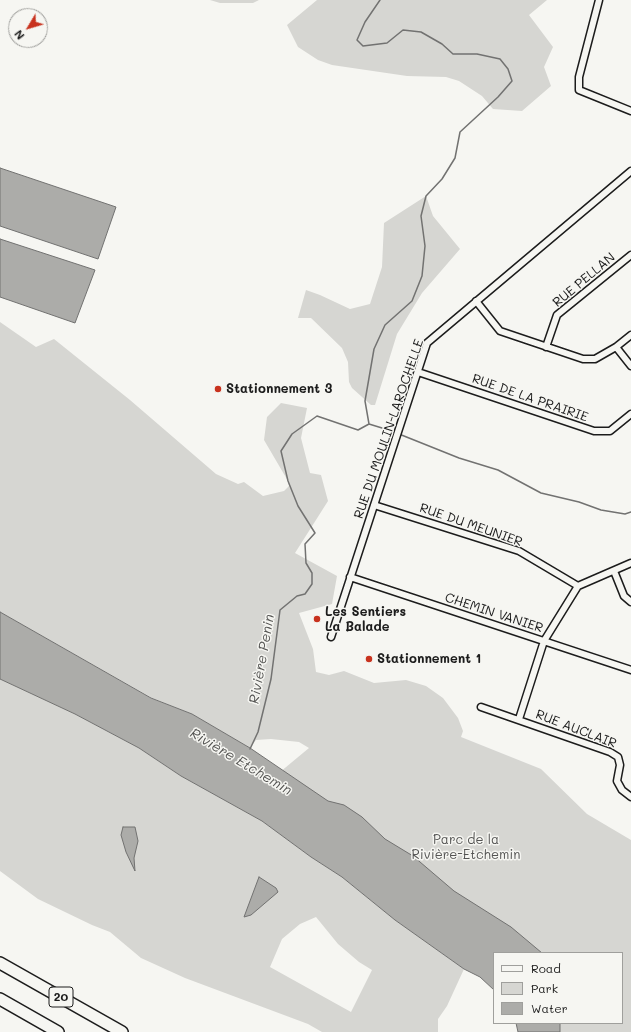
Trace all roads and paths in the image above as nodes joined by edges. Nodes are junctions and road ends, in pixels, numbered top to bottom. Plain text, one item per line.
1 (599, 0) edge
2 (631, 111) edge
3 (630, 173) edge
4 (631, 255) edge
5 (476, 301) junction
6 (631, 335) edge
7 (546, 347) junction
8 (616, 347) junction
9 (631, 366) edge
10 (418, 372) junction
11 (631, 414) edge
12 (374, 505) junction
13 (630, 565) edge
14 (614, 571) junction
15 (350, 577) junction
16 (578, 586) junction
17 (631, 602) edge
18 (331, 637) dead end
19 (544, 641) junction
20 (631, 670) edge
21 (481, 707) dead end
22 (519, 719) junction
23 (631, 797) edge
24 (0, 963) edge
25 (0, 999) edge
26 (58, 1032) edge
27 (122, 1032) edge

1 - 2 street
3 - 5 street, RUE DU MOULIN-LAROCHELLE
4 - 7 street, RUE PELLAN
5 - 7 street
5 - 10 street, RUE DU MOULIN-LAROCHELLE
6 - 8 street
7 - 8 street
8 - 9 street
10 - 11 street, RUE DE LA PRAIRIE
10 - 12 street, RUE DU MOULIN-LAROCHELLE
12 - 15 street, RUE DU MOULIN-LAROCHELLE
12 - 16 street, RUE DU MEUNIER
13 - 14 street
14 - 16 street
14 - 17 street
15 - 18 street, RUE DU MOULIN-LAROCHELLE
15 - 19 street, CHEMIN VANIER
16 - 19 street
19 - 20 street, CHEMIN VANIER
19 - 22 street
21 - 22 street, RUE AUCLAIR
22 - 23 street, RUE AUCLAIR
24 - 27 highway, 20
25 - 26 highway, 20

